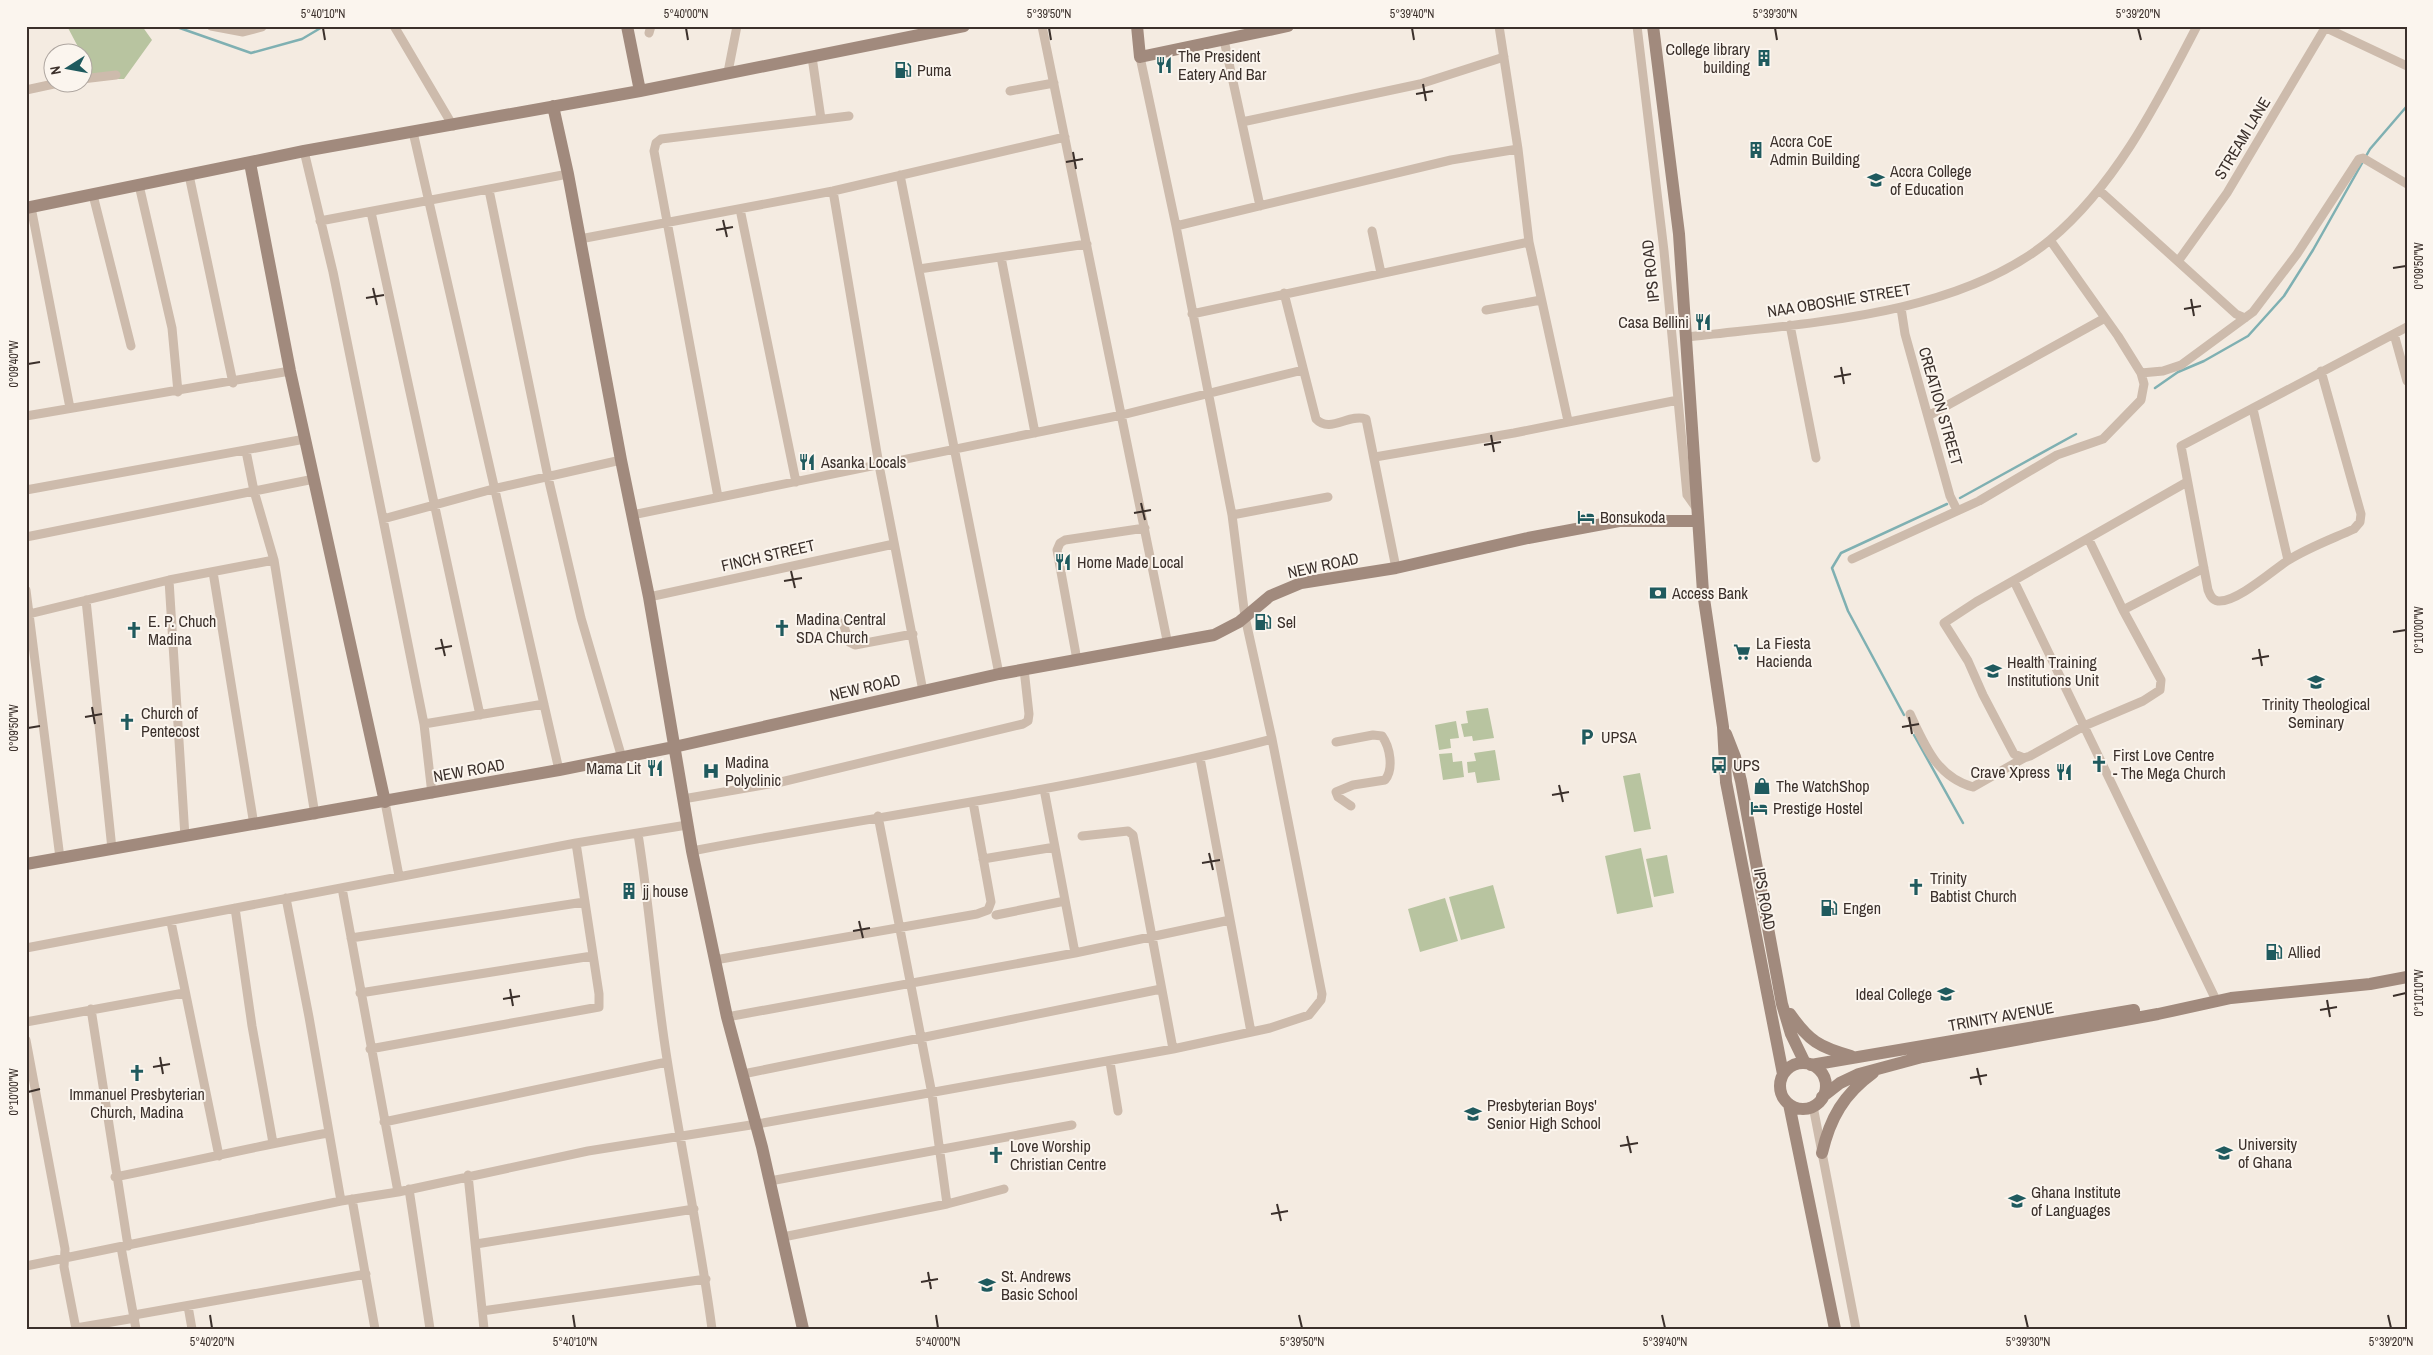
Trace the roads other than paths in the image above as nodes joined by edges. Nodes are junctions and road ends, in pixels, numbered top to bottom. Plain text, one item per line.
1 (211, 26) edge
2 (394, 26) edge
3 (627, 26) edge
4 (737, 26) edge
5 (964, 26) edge
6 (1042, 26) edge
7 (1137, 26) edge
8 (1288, 26) edge
9 (1499, 26) edge
10 (1637, 26) edge
11 (1653, 26) edge
12 (2197, 26) edge
13 (264, 27) edge
14 (2323, 27) edge
15 (921, 31) edge
16 (1224, 40) junction
17 (812, 57) junction
18 (1140, 57) junction
19 (1504, 57) junction
20 (2407, 66) edge
21 (728, 72) junction
22 (116, 75) dead end
23 (92, 78) edge
24 (1054, 83) junction
25 (42, 86) edge
26 (26, 90) edge
27 (1010, 91) dead end
28 (640, 92) junction
29 (553, 106) junction
30 (849, 116) dead end
31 (821, 119) junction
32 (1242, 122) junction
33 (453, 126) junction
34 (413, 132) junction
35 (1065, 137) junction
36 (1518, 149) junction
37 (304, 151) junction
38 (250, 163) junction
39 (568, 174) junction
40 (189, 175) junction
41 (900, 175) junction
42 (2407, 184) edge
43 (139, 185) junction
44 (489, 190) junction
45 (2099, 190) junction
46 (833, 191) junction
47 (93, 194) junction
48 (428, 201) junction
49 (1260, 206) junction
50 (29, 207) edge
51 (740, 209) junction
52 (371, 212) junction
53 (320, 221) junction
54 (667, 222) junction
55 (1176, 226) junction
56 (1372, 231) dead end
57 (580, 239) junction
58 (2050, 240) junction
59 (1529, 242) junction
60 (1087, 244) junction
61 (1001, 257) junction
62 (2179, 260) junction
63 (919, 270) junction
64 (1381, 273) junction
65 (1284, 293) junction
66 (1541, 300) junction
67 (1901, 308) junction
68 (1486, 310) dead end
69 (1192, 314) junction
70 (2105, 318) junction
71 (2245, 318) junction
72 (1790, 325) junction
73 (2407, 327) edge
74 (2394, 334) junction
75 (1687, 338) junction
76 (131, 346) dead end
77 (1303, 370) junction
78 (2321, 371) junction
79 (290, 372) junction
80 (2141, 373) junction
81 (2407, 380) edge
82 (233, 383) junction
83 (178, 392) junction
84 (1208, 394) junction
85 (1678, 400) junction
86 (70, 408) junction
87 (2253, 409) junction
88 (1122, 415) junction
89 (26, 416) edge
90 (1928, 416) junction
91 (1568, 422) junction
92 (1035, 433) junction
93 (305, 439) junction
94 (954, 449) junction
95 (246, 451) junction
96 (1375, 456) junction
97 (1816, 458) dead end
98 (621, 460) junction
99 (879, 465) junction
100 (548, 476) junction
101 (314, 479) junction
102 (796, 482) junction
103 (2187, 482) junction
104 (493, 489) junction
105 (26, 490) edge
106 (254, 490) junction
107 (1328, 497) dead end
108 (718, 498) junction
109 (434, 505) junction
110 (1956, 510) junction
111 (632, 515) junction
112 (1232, 515) junction
113 (1697, 515) junction
114 (383, 519) junction
115 (1145, 528) junction
116 (26, 537) edge
117 (2089, 540) junction
118 (894, 544) junction
119 (1852, 559) dead end
120 (274, 560) junction
121 (2288, 560) junction
122 (1396, 568) junction
123 (2204, 568) junction
124 (213, 572) junction
125 (169, 580) junction
126 (2014, 581) junction
127 (26, 590) edge
128 (649, 597) junction
129 (86, 600) junction
130 (2123, 610) junction
131 (29, 614) junction
132 (1246, 617) junction
133 (843, 623) dead end
134 (913, 634) junction
135 (1168, 645) junction
136 (1077, 660) junction
137 (1024, 669) junction
138 (999, 674) junction
139 (923, 690) junction
140 (544, 704) junction
141 (1910, 714) dead end
142 (480, 715) junction
143 (424, 724) junction
144 (2084, 726) junction
145 (1723, 727) junction
146 (1272, 739) junction
147 (1336, 742) dead end
148 (674, 747) junction
149 (622, 758) junction
150 (1200, 758) junction
151 (2024, 758) junction
152 (559, 770) junction
153 (1044, 789) junction
154 (432, 794) junction
155 (683, 799) junction
156 (385, 802) junction
157 (973, 802) junction
158 (1351, 806) dead end
159 (316, 815) junction
160 (878, 816) junction
161 (254, 825) junction
162 (687, 825) junction
163 (638, 834) junction
164 (1082, 836) dead end
165 (185, 837) junction
166 (576, 843) junction
167 (1055, 847) junction
168 (112, 850) junction
169 (692, 850) junction
170 (60, 858) junction
171 (983, 859) junction
172 (26, 864) edge
173 (399, 876) junction
174 (342, 888) junction
175 (286, 898) junction
176 (1065, 901) junction
177 (584, 902) junction
178 (235, 908) junction
179 (996, 915) dead end
180 (1230, 920) junction
181 (171, 922) junction
182 (898, 926) junction
183 (1152, 936) junction
184 (351, 938) junction
185 (26, 948) edge
186 (1075, 953) junction
187 (592, 956) junction
188 (715, 960) junction
189 (2407, 977) edge
190 (910, 985) junction
191 (1161, 989) junction
192 (184, 993) junction
193 (360, 993) junction
194 (2216, 1000) junction
195 (1782, 1004) junction
196 (2196, 1005) junction
197 (91, 1010) junction
198 (727, 1017) junction
199 (26, 1022) edge
200 (1251, 1032) junction
201 (921, 1039) junction
202 (26, 1040) edge
203 (370, 1049) junction
204 (1173, 1049) junction
205 (1856, 1057) junction
206 (667, 1062) junction
207 (1110, 1062) junction
208 (1808, 1064) junction
209 (1878, 1068) junction
210 (743, 1074) junction
211 (1783, 1074) junction
212 (932, 1094) junction
213 (1818, 1102) junction
214 (1789, 1104) junction
215 (1118, 1111) dead end
216 (384, 1122) junction
217 (757, 1124) junction
218 (1072, 1125) dead end
219 (328, 1134) junction
220 (680, 1136) junction
221 (273, 1143) junction
222 (939, 1150) junction
223 (1822, 1153) junction
224 (219, 1156) junction
225 (468, 1175) junction
226 (115, 1177) junction
227 (770, 1181) junction
228 (409, 1189) junction
229 (1004, 1190) dead end
230 (398, 1192) junction
231 (352, 1200) junction
232 (341, 1201) junction
233 (947, 1204) junction
234 (694, 1209) junction
235 (783, 1237) junction
236 (476, 1244) junction
237 (124, 1247) junction
238 (64, 1258) junction
239 (26, 1266) edge
240 (366, 1274) junction
241 (706, 1279) junction
242 (188, 1306) junction
243 (482, 1311) junction
244 (135, 1317) junction
245 (76, 1328) edge
246 (136, 1329) edge
247 (192, 1329) edge
248 (375, 1329) edge
249 (430, 1329) edge
250 (484, 1329) edge
251 (712, 1329) edge
252 (803, 1329) edge
253 (1835, 1329) edge
254 (1856, 1329) edge

1 - 13 street
2 - 33 street
3 - 28 street
4 - 21 street
5 - 15 street
6 - 24 street
7 - 18 street
8 - 16 street
9 - 19 street
10 - 85 street, IPS ROAD
11 - 75 street, IPS ROAD
12 - 45 street, NAA OBOSHIE STREET
14 - 20 street
14 - 62 street, STREAM LANE
15 - 17 street
16 - 18 street
16 - 32 street
17 - 21 street
17 - 31 street
18 - 55 street
19 - 32 street
19 - 36 street
21 - 28 street
22 - 23 street
24 - 27 street
24 - 35 street
25 - 26 street
28 - 29 street
29 - 33 street
29 - 39 street
30 - 31 street
31 - 54 street
32 - 49 street
33 - 34 street
34 - 37 street
34 - 48 street
35 - 41 street
35 - 60 street
36 - 49 street
36 - 59 street
37 - 38 street
37 - 53 street
38 - 40 street
38 - 79 street
39 - 44 street
39 - 57 street
40 - 43 street
40 - 82 street
41 - 46 street
41 - 63 street
42 - 71 street
43 - 47 street
43 - 83 street
44 - 48 street
44 - 100 street
45 - 58 street, NAA OBOSHIE STREET
45 - 62 street
46 - 51 street
46 - 99 street
47 - 50 street
47 - 76 street
48 - 52 street
48 - 104 street
49 - 55 street
50 - 86 street
51 - 54 street
51 - 102 street
52 - 53 street
52 - 109 street
53 - 114 street
54 - 57 street
54 - 108 street
55 - 69 street
56 - 64 street
57 - 98 street
58 - 67 street, NAA OBOSHIE STREET
58 - 70 street
59 - 64 street
59 - 66 street
60 - 61 street
60 - 88 street
61 - 63 street
61 - 92 street
62 - 71 street
63 - 94 street
64 - 65 street
65 - 69 street
65 - 77 street
66 - 68 street
66 - 91 street
67 - 72 street, NAA OBOSHIE STREET
67 - 90 street, CREATION STREET
69 - 84 street
70 - 80 street
70 - 90 street
71 - 80 street
72 - 75 street, NAA OBOSHIE STREET
72 - 97 street
73 - 74 street
74 - 78 street
74 - 81 street
75 - 113 street, IPS ROAD
77 - 84 street
77 - 96 street
78 - 87 street
78 - 121 street
79 - 82 street
79 - 93 street
80 - 110 street
82 - 83 street
83 - 86 street
84 - 88 street
84 - 112 street
85 - 91 street
85 - 113 street, IPS ROAD
86 - 89 street
87 - 103 street
87 - 121 street
88 - 92 street
88 - 115 street
90 - 110 street, CREATION STREET
91 - 96 street
92 - 94 street
93 - 95 street
93 - 101 street
94 - 99 street
94 - 138 street
95 - 105 street
95 - 106 street
96 - 122 street
98 - 100 street
98 - 111 street
99 - 102 street
99 - 118 street
100 - 104 street
100 - 149 street
101 - 106 street
101 - 156 street
102 - 108 street
103 - 117 street
103 - 123 street
104 - 109 street
104 - 140 street
106 - 116 street
106 - 120 street
107 - 112 street
108 - 111 street
109 - 114 street
109 - 142 street
110 - 119 street
111 - 128 street
112 - 132 street
113 - 122 street, NEW ROAD
113 - 145 street, IPS ROAD
114 - 143 street
115 - 135 street
115 - 136 street
117 - 126 street
117 - 130 street
118 - 128 street, FINCH STREET
118 - 134 street
120 - 124 street
120 - 159 street
121 - 123 street
122 - 132 street, NEW ROAD
123 - 130 street
124 - 125 street
124 - 161 street
125 - 129 street
125 - 165 street
126 - 144 street
126 - 151 street
127 - 131 street
128 - 148 street
129 - 131 street
129 - 168 street
130 - 144 street
131 - 170 street
132 - 135 street, NEW ROAD
132 - 146 street
133 - 134 street
134 - 139 street
135 - 136 street, NEW ROAD
136 - 137 street, NEW ROAD
137 - 138 street, NEW ROAD
137 - 155 street
138 - 139 street, NEW ROAD
139 - 148 street, NEW ROAD
140 - 142 street
140 - 152 street
141 - 151 street
142 - 143 street
143 - 154 street
144 - 151 street
144 - 194 street
145 - 195 street, IPS ROAD
145 - 211 street, IPS ROAD
146 - 150 street
146 - 200 street
147 - 158 street
148 - 149 street, NEW ROAD
148 - 155 street
149 - 152 street, NEW ROAD
150 - 153 street
150 - 180 street
152 - 154 street, NEW ROAD
153 - 157 street
153 - 167 street
154 - 156 street, NEW ROAD
155 - 162 street
156 - 159 street, NEW ROAD
156 - 173 street
157 - 160 street
157 - 171 street
159 - 161 street, NEW ROAD
160 - 169 street
160 - 182 street
161 - 165 street, NEW ROAD
162 - 163 street
162 - 169 street
163 - 166 street
163 - 206 street
164 - 183 street
165 - 168 street, NEW ROAD
166 - 173 street
166 - 177 street
167 - 171 street
167 - 176 street
168 - 170 street, NEW ROAD
169 - 188 street
170 - 172 street, NEW ROAD
171 - 182 street
173 - 174 street
174 - 175 street
174 - 184 street
175 - 178 street
175 - 219 street
176 - 179 street
176 - 186 street
177 - 184 street
177 - 187 street
178 - 181 street
178 - 221 street
180 - 183 street
180 - 200 street
181 - 185 street
181 - 192 street
182 - 188 street
182 - 190 street
183 - 186 street
183 - 191 street
184 - 193 street
186 - 190 street
187 - 193 street
187 - 203 street
188 - 198 street
189 - 194 street, TRINITY AVENUE
190 - 198 street
190 - 201 street
191 - 201 street
191 - 204 street
192 - 197 street
192 - 224 street
193 - 203 street
194 - 196 street, TRINITY AVENUE
195 - 205 street
195 - 208 street, IPS ROAD
196 - 205 street, TRINITY AVENUE
196 - 209 street, TRINITY AVENUE
197 - 199 street
197 - 226 street
198 - 210 street
200 - 204 street
201 - 210 street
201 - 212 street
202 - 238 street
203 - 216 street
204 - 207 street
205 - 208 street, TRINITY AVENUE
206 - 216 street
206 - 220 street
207 - 212 street
207 - 215 street
208 - 211 street
208 - 213 street
209 - 213 street, TRINITY AVENUE
209 - 223 street
210 - 217 street
211 - 214 street
212 - 217 street
212 - 222 street
213 - 214 street
213 - 223 street
214 - 253 street
216 - 230 street
217 - 220 street
217 - 227 street
218 - 222 street
219 - 221 street
219 - 232 street
220 - 225 street
220 - 234 street
221 - 224 street
222 - 227 street
222 - 233 street
223 - 254 street
224 - 226 street
225 - 228 street
225 - 236 street
226 - 237 street
227 - 235 street
228 - 230 street
228 - 249 street
229 - 233 street
230 - 231 street
231 - 232 street
231 - 240 street
232 - 237 street
233 - 235 street
234 - 236 street
234 - 241 street
235 - 252 street
236 - 243 street
237 - 238 street
237 - 244 street
238 - 239 street
238 - 245 street
240 - 242 street
240 - 248 street
241 - 243 street
241 - 251 street
242 - 244 street
242 - 247 street
243 - 250 street
244 - 245 street
244 - 246 street

